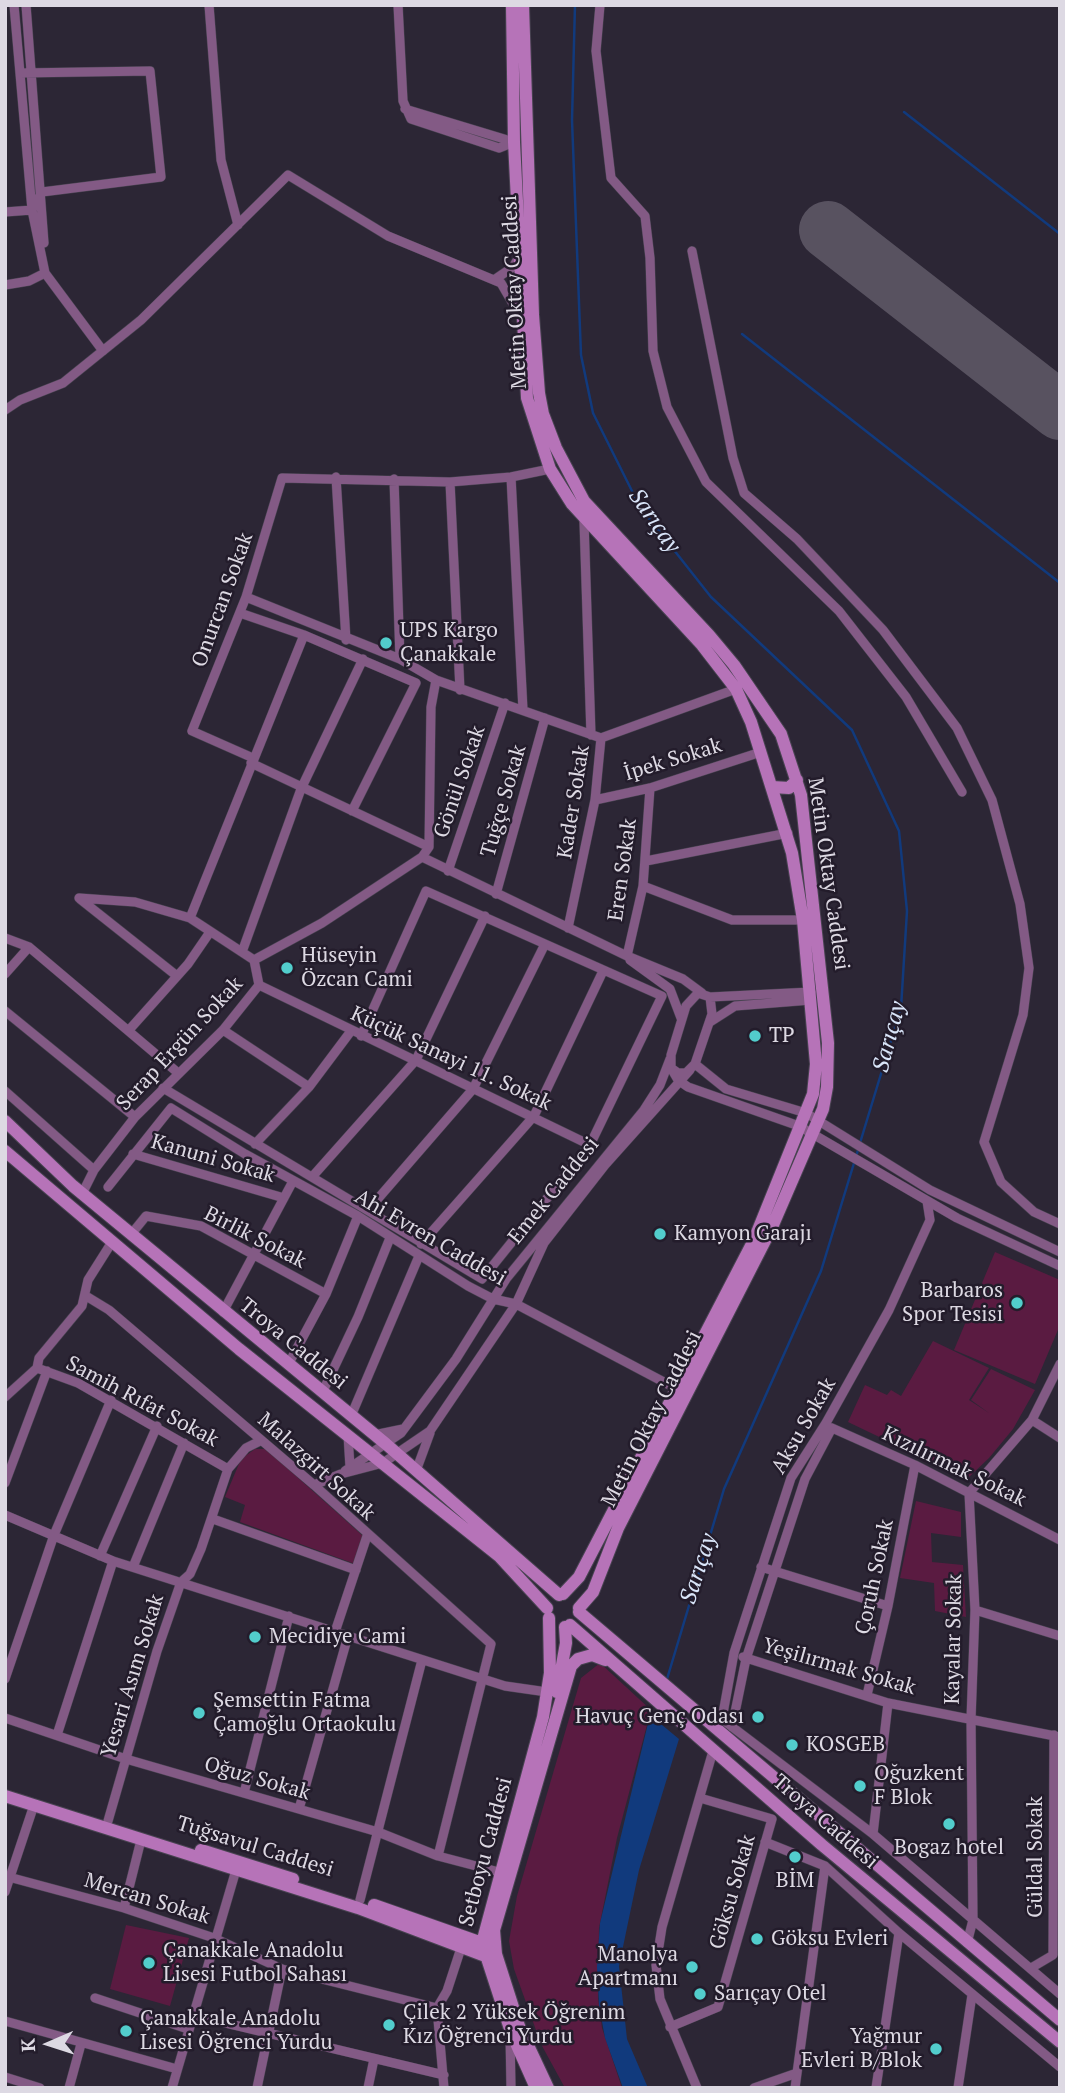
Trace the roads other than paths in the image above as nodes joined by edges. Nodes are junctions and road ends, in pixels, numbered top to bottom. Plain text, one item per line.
1 (14, 5) edge
2 (26, 5) edge
3 (209, 5) edge
4 (398, 5) edge
5 (512, 5) edge
6 (523, 5) edge
7 (600, 5) edge
8 (20, 73) junction
9 (31, 75) junction
10 (521, 142) junction
11 (42, 192) junction
12 (32, 209) junction
13 (5, 212) edge
14 (238, 225) junction
15 (692, 251) dead end
16 (519, 257) junction
17 (45, 273) junction
18 (494, 279) junction
19 (5, 285) edge
20 (521, 318) junction
21 (103, 351) junction
22 (5, 410) edge
23 (551, 469) junction
24 (336, 477) junction
25 (511, 477) junction
26 (394, 478) junction
27 (450, 482) junction
28 (584, 521) junction
29 (246, 597) junction
30 (240, 613) junction
31 (304, 635) junction
32 (346, 640) junction
33 (363, 659) junction
34 (400, 659) junction
35 (436, 680) junction
36 (736, 689) junction
37 (460, 690) junction
38 (505, 704) junction
39 (523, 710) junction
40 (545, 718) junction
41 (591, 735) junction
42 (601, 738) junction
43 (790, 755) junction
44 (762, 757) junction
45 (252, 760) junction
46 (797, 780) junction
47 (772, 787) junction
48 (650, 788) junction
49 (301, 789) junction
50 (962, 792) dead end
51 (595, 800) junction
52 (352, 811) junction
53 (788, 833) junction
54 (429, 847) junction
55 (422, 857) junction
56 (646, 860) junction
57 (448, 872) junction
58 (643, 886) junction
59 (496, 894) junction
60 (485, 916) junction
61 (190, 918) junction
62 (803, 920) junction
63 (568, 928) junction
64 (209, 932) junction
65 (5, 938) edge
66 (545, 944) junction
67 (29, 947) junction
68 (242, 952) junction
69 (627, 956) junction
70 (254, 960) junction
71 (603, 971) junction
72 (5, 974) edge
73 (177, 976) junction
74 (259, 985) junction
75 (706, 995) junction
76 (811, 996) junction
77 (5, 1011) edge
78 (682, 1020) junction
79 (709, 1023) junction
80 (129, 1030) junction
81 (223, 1030) junction
82 (351, 1031) junction
83 (361, 1036) junction
84 (416, 1060) junction
85 (671, 1063) junction
86 (693, 1067) junction
87 (177, 1072) junction
88 (681, 1083) junction
89 (309, 1087) junction
90 (163, 1088) junction
91 (473, 1089) junction
92 (5, 1091) edge
93 (806, 1113) junction
94 (534, 1116) junction
95 (135, 1117) junction
96 (819, 1120) junction
97 (5, 1121) edge
98 (799, 1126) junction
99 (814, 1134) junction
100 (255, 1144) junction
101 (590, 1146) junction
102 (5, 1151) edge
103 (134, 1153) junction
104 (94, 1170) junction
105 (312, 1177) junction
106 (293, 1181) junction
107 (108, 1187) dead end
108 (82, 1194) junction
109 (284, 1198) junction
110 (927, 1201) junction
111 (369, 1209) junction
112 (358, 1216) junction
113 (1060, 1224) edge
114 (133, 1232) junction
115 (390, 1238) junction
116 (112, 1242) junction
117 (421, 1244) junction
118 (1060, 1252) edge
119 (253, 1253) junction
120 (419, 1256) junction
121 (1060, 1265) edge
122 (326, 1294) junction
123 (86, 1296) junction
124 (493, 1298) junction
125 (516, 1304) junction
126 (223, 1312) junction
127 (289, 1363) junction
128 (1060, 1364) edge
129 (42, 1369) junction
130 (677, 1389) junction
131 (323, 1391) junction
132 (5, 1397) edge
133 (111, 1400) junction
134 (351, 1416) junction
135 (1032, 1420) junction
136 (157, 1426) junction
137 (832, 1427) joint
138 (404, 1429) junction
139 (430, 1431) junction
140 (348, 1435) junction
141 (374, 1435) junction
142 (1060, 1437) edge
143 (260, 1441) junction
144 (184, 1443) junction
145 (386, 1444) junction
146 (370, 1451) junction
147 (397, 1455) junction
148 (383, 1463) junction
149 (915, 1465) junction
150 (350, 1467) junction
151 (228, 1469) junction
152 (416, 1471) junction
153 (341, 1474) junction
154 (5, 1483) edge
155 (314, 1485) junction
156 (969, 1493) junction
157 (5, 1515) edge
158 (213, 1519) junction
159 (54, 1535) junction
160 (368, 1536) junction
161 (1060, 1540) edge
162 (100, 1556) junction
163 (113, 1560) junction
164 (133, 1567) junction
165 (761, 1567) junction
166 (356, 1570) junction
167 (775, 1572) junction
168 (181, 1582) junction
169 (561, 1594) junction
170 (888, 1606) junction
171 (579, 1610) junction
172 (975, 1610) junction
173 (548, 1613) junction
174 (289, 1616) junction
175 (568, 1626) junction
176 (335, 1632) junction
177 (348, 1636) junction
178 (1060, 1636) edge
179 (734, 1653) junction
180 (746, 1659) junction
181 (422, 1660) junction
182 (611, 1664) junction
183 (480, 1678) junction
184 (5, 1679) edge
185 (547, 1692) junction
186 (867, 1695) junction
187 (888, 1703) junction
188 (5, 1717) edge
189 (971, 1719) junction
190 (554, 1720) junction
191 (718, 1724) junction
192 (732, 1727) junction
193 (57, 1735) junction
194 (1057, 1736) edge
195 (709, 1748) junction
196 (126, 1759) junction
197 (5, 1787) edge
198 (244, 1793) junction
199 (5, 1796) edge
200 (700, 1798) junction
201 (34, 1805) junction
202 (299, 1809) junction
203 (108, 1821) junction
204 (378, 1832) junction
205 (873, 1834) junction
206 (141, 1840) junction
207 (765, 1842) junction
208 (438, 1856) junction
209 (825, 1866) junction
210 (236, 1870) junction
211 (499, 1872) junction
212 (8, 1877) edge
213 (5, 1892) edge
214 (360, 1900) junction
215 (124, 1908) junction
216 (973, 1920) junction
217 (899, 1933) junction
218 (214, 1938) junction
219 (487, 1941) junction
220 (967, 1943) junction
221 (462, 1945) junction
222 (490, 1955) junction
223 (1056, 1955) edge
224 (1031, 1968) junction
225 (282, 1969) junction
226 (1060, 1994) edge
227 (972, 1996) junction
228 (95, 1998) dead end
229 (438, 2008) junction
230 (192, 2015) junction
231 (1060, 2020) edge
232 (5, 2021) edge
233 (670, 2027) junction
234 (188, 2029) junction
235 (511, 2032) junction
236 (269, 2035) junction
237 (1060, 2042) edge
238 (80, 2043) junction
239 (374, 2059) junction
240 (1060, 2067) edge
241 (177, 2069) junction
242 (797, 2073) junction
243 (444, 2075) junction
244 (5, 2077) edge
245 (40, 2088) edge
246 (69, 2088) edge
247 (172, 2088) edge
248 (257, 2088) edge
249 (369, 2088) edge
250 (444, 2088) edge
251 (511, 2088) edge
252 (536, 2088) edge
253 (548, 2088) edge
254 (697, 2088) edge
255 (754, 2088) edge
256 (796, 2088) edge
257 (876, 2088) edge
258 (958, 2088) edge

1 - 8 street
2 - 9 street
3 - 14 street
4 - 10 street
5 - 10 main road
6 - 10 main road, Metin Oktay Caddesi
7 - 50 street
8 - 9 street
8 - 12 street
9 - 11 street
9 - 11 street
10 - 16 main road, Metin Oktay Caddesi
10 - 43 main road, Metin Oktay Caddesi
11 - 12 street
11 - 17 street
12 - 13 street
12 - 17 street
14 - 18 street
14 - 21 street
15 - 113 street
16 - 18 street
16 - 20 main road, Metin Oktay Caddesi
17 - 19 street
17 - 21 street
18 - 20 street
20 - 23 main road, Metin Oktay Caddesi
21 - 22 street
23 - 25 street
23 - 28 main road, Metin Oktay Caddesi
24 - 26 street
24 - 29 street, Onurcan Sokak
24 - 32 street
25 - 27 street
25 - 39 street
26 - 27 street
26 - 34 street
27 - 37 street
28 - 36 main road, Metin Oktay Caddesi
28 - 41 street
29 - 30 street, Onurcan Sokak
29 - 32 street
30 - 31 street
30 - 45 street, Onurcan Sokak
31 - 33 street
31 - 45 street
32 - 34 street
33 - 49 street
33 - 52 street
34 - 35 street
35 - 37 street
35 - 54 street
36 - 42 street, Kader Sokak
36 - 44 main road, Metin Oktay Caddesi
37 - 38 street
38 - 39 street
38 - 57 street, Gönül Sokak
39 - 40 street
40 - 41 street
40 - 59 street, Tuğçe Sokak
41 - 42 street
42 - 51 street, Kader Sokak
43 - 44 main road
43 - 46 main road, Metin Oktay Caddesi
44 - 47 main road, Metin Oktay Caddesi
44 - 48 street, İpek Sokak
45 - 49 street
45 - 61 street
46 - 47 main road
46 - 96 main road, Metin Oktay Caddesi
47 - 53 main road, Metin Oktay Caddesi
48 - 51 street, İpek Sokak
48 - 56 street, Eren Sokak
49 - 52 street
49 - 68 street
51 - 63 street, Kader Sokak
52 - 54 street
53 - 56 street
53 - 62 main road, Metin Oktay Caddesi
54 - 55 street
55 - 57 street
55 - 70 street, Serap Ergün Sokak
56 - 58 street, Eren Sokak
57 - 59 street
58 - 62 street
58 - 69 street, Eren Sokak
59 - 63 street
60 - 66 street
60 - 83 street
60 - 84 street
61 - 64 street
61 - 73 street
62 - 76 main road, Metin Oktay Caddesi
63 - 69 street
64 - 68 street
64 - 73 street
65 - 67 street
66 - 71 street
66 - 91 street
67 - 72 street
67 - 80 street
68 - 70 street
69 - 75 street
69 - 78 street
70 - 74 street, Serap Ergün Sokak
71 - 94 street
71 - 101 street
73 - 80 street
74 - 81 street, Serap Ergün Sokak
74 - 82 street, Küçük Sanayi 11. Sokak
75 - 76 street
75 - 78 street, Emek Caddesi
75 - 79 street
76 - 79 street
76 - 93 main road, Metin Oktay Caddesi
77 - 95 street
78 - 85 street, Emek Caddesi
79 - 86 street
80 - 87 street
81 - 87 street, Serap Ergün Sokak
81 - 89 street
82 - 83 street, Küçük Sanayi 11. Sokak
82 - 89 street
83 - 84 street, Küçük Sanayi 11. Sokak
84 - 91 street, Küçük Sanayi 11. Sokak
84 - 105 street
85 - 86 street
85 - 88 street
85 - 124 street, Emek Caddesi
86 - 88 street
86 - 93 street
87 - 90 street, Serap Ergün Sokak
88 - 98 street
88 - 125 street
89 - 100 street
90 - 95 street, Serap Ergün Sokak
90 - 100 street
91 - 94 street, Küçük Sanayi 11. Sokak
91 - 111 street
92 - 104 street
93 - 96 street
93 - 98 main road, Metin Oktay Caddesi
94 - 101 street, Küçük Sanayi 11. Sokak
94 - 117 street
95 - 104 street, Serap Ergün Sokak
96 - 99 main road, Metin Oktay Caddesi
96 - 118 street
97 - 108 main road, Troya Caddesi
98 - 99 street
98 - 130 main road, Metin Oktay Caddesi
99 - 110 street
99 - 171 main road, Metin Oktay Caddesi
100 - 105 street
101 - 117 street
102 - 116 main road, Troya Caddesi
103 - 106 street, Ahi Evren Caddesi
103 - 107 street
103 - 109 street, Kanuni Sokak
104 - 108 street, Serap Ergün Sokak
105 - 111 street
106 - 109 street
106 - 112 street, Ahi Evren Caddesi
108 - 114 main road, Troya Caddesi
109 - 119 street
110 - 121 street
110 - 165 street, Aksu Sokak
111 - 117 street
112 - 115 street, Ahi Evren Caddesi
112 - 122 street
114 - 119 street, Birlik Sokak
114 - 126 main road, Troya Caddesi
115 - 120 street, Ahi Evren Caddesi
115 - 131 street
116 - 123 street
116 - 140 main road, Troya Caddesi
119 - 122 street, Birlik Sokak
119 - 126 street
120 - 124 street, Ahi Evren Caddesi
120 - 134 street
122 - 127 street
123 - 129 street
123 - 143 street, Malazgirt Sokak
124 - 125 street, Ahi Evren Caddesi
124 - 138 street, Emek Caddesi
125 - 130 street, Ahi Evren Caddesi
125 - 139 street
126 - 127 main road, Troya Caddesi
127 - 131 main road, Troya Caddesi
128 - 135 street
129 - 132 street
129 - 133 street, Samih Rıfat Sokak
129 - 154 street
130 - 169 main road, Metin Oktay Caddesi
131 - 134 main road, Troya Caddesi
133 - 136 street, Samih Rıfat Sokak
133 - 159 street
134 - 141 main road, Troya Caddesi
135 - 142 street
135 - 156 street
136 - 144 street, Samih Rıfat Sokak
136 - 162 street
137 - 149 street, Kızılırmak Sokak
137 - 167 street, Aksu Sokak
138 - 141 street
138 - 145 street, Emek Caddesi
139 - 147 street
139 - 152 street
140 - 146 main road, Troya Caddesi
140 - 150 street
141 - 145 main road, Troya Caddesi
143 - 151 street, Yesari Asım Sokak
143 - 155 street, Malazgirt Sokak
144 - 151 street, Samih Rıfat Sokak
144 - 164 street
145 - 146 street, Emek Caddesi
145 - 147 main road, Troya Caddesi
146 - 148 main road, Troya Caddesi
146 - 150 street, Emek Caddesi
147 - 148 street
147 - 152 main road, Troya Caddesi
148 - 153 street
148 - 173 main road, Troya Caddesi
149 - 156 street, Kızılırmak Sokak
149 - 170 street, Çoruh Sokak
150 - 153 street, Emek Caddesi
151 - 158 street, Yesari Asım Sokak
152 - 169 main road, Troya Caddesi
153 - 155 street
155 - 160 street, Malazgirt Sokak
156 - 161 street, Kızılırmak Sokak
156 - 172 street, Kayalar Sokak
157 - 159 street
158 - 166 street
158 - 168 street, Yesari Asım Sokak
159 - 162 street
159 - 184 street
160 - 166 street
160 - 183 street, Malazgirt Sokak
162 - 163 street
163 - 164 street
163 - 193 street
164 - 168 street
165 - 167 street
165 - 179 street, Aksu Sokak
166 - 176 street
167 - 170 street
167 - 180 street, Aksu Sokak
168 - 174 street
168 - 196 street, Yesari Asım Sokak
169 - 171 main road
169 - 173 main road
170 - 186 street, Çoruh Sokak
171 - 175 main road
171 - 191 main road, Troya Caddesi
172 - 178 street
172 - 189 street, Kayalar Sokak
173 - 175 main road
173 - 185 main road, Setboyu Caddesi
174 - 176 street
174 - 198 street
175 - 182 main road, Troya Caddesi
175 - 190 main road
176 - 177 street
177 - 181 street
177 - 202 street
179 - 180 street, Yeşilırmak Sokak
179 - 191 street, Aksu Sokak
180 - 186 street, Yeşilırmak Sokak
180 - 192 street, Aksu Sokak
181 - 183 street
181 - 204 street
182 - 190 main road
182 - 195 main road, Troya Caddesi
183 - 185 street
183 - 208 street
185 - 211 main road, Setboyu Caddesi
186 - 187 street, Yeşilırmak Sokak
187 - 189 street, Yeşilırmak Sokak
187 - 205 street
188 - 193 street, Oğuz Sokak
189 - 194 street, Yeşilırmak Sokak
189 - 216 street, Kayalar Sokak
190 - 219 main road, Setboyu Caddesi
191 - 192 street
191 - 220 main road, Troya Caddesi
192 - 205 street
193 - 196 street, Oğuz Sokak
194 - 223 street, Güldal Sokak
195 - 200 street
195 - 237 main road, Troya Caddesi
196 - 198 street, Oğuz Sokak
196 - 203 street, Yesari Asım Sokak
197 - 203 main road, Tuğsavul Caddesi
198 - 202 street, Oğuz Sokak
199 - 201 main road
200 - 207 street, Göksu Sokak
200 - 233 street
201 - 206 main road
201 - 212 street
202 - 204 street, Oğuz Sokak
203 - 214 main road, Tuğsavul Caddesi
204 - 208 street, Oğuz Sokak
204 - 214 street
205 - 216 street
206 - 210 main road
206 - 215 street
207 - 209 street
207 - 233 street, Göksu Sokak
208 - 211 street, Oğuz Sokak
209 - 217 street
209 - 242 street
210 - 218 street
210 - 221 main road
211 - 219 main road, Setboyu Caddesi
212 - 213 street
212 - 215 street, Mercan Sokak
214 - 219 main road, Tuğsavul Caddesi
215 - 218 street, Mercan Sokak
216 - 220 street, Kayalar Sokak
216 - 224 street
217 - 227 street
217 - 257 street
218 - 225 street, Mercan Sokak
218 - 230 street
219 - 222 main road, Setboyu Caddesi
220 - 231 main road, Troya Caddesi
221 - 222 main road
221 - 229 street
222 - 235 main road, Setboyu Caddesi
222 - 253 main road, Setboyu Caddesi
223 - 224 street, Güldal Sokak
224 - 226 street
225 - 229 street, Mercan Sokak
225 - 236 street
227 - 240 street
227 - 258 street
228 - 234 street
229 - 243 street
230 - 234 street
230 - 236 street
232 - 238 street
233 - 254 street
234 - 241 street
235 - 251 street
235 - 252 main road, Setboyu Caddesi
236 - 239 street
236 - 248 street
238 - 241 street
238 - 246 street
239 - 243 street
239 - 249 street
241 - 247 street
242 - 255 street
242 - 256 street
243 - 250 street
244 - 245 street

